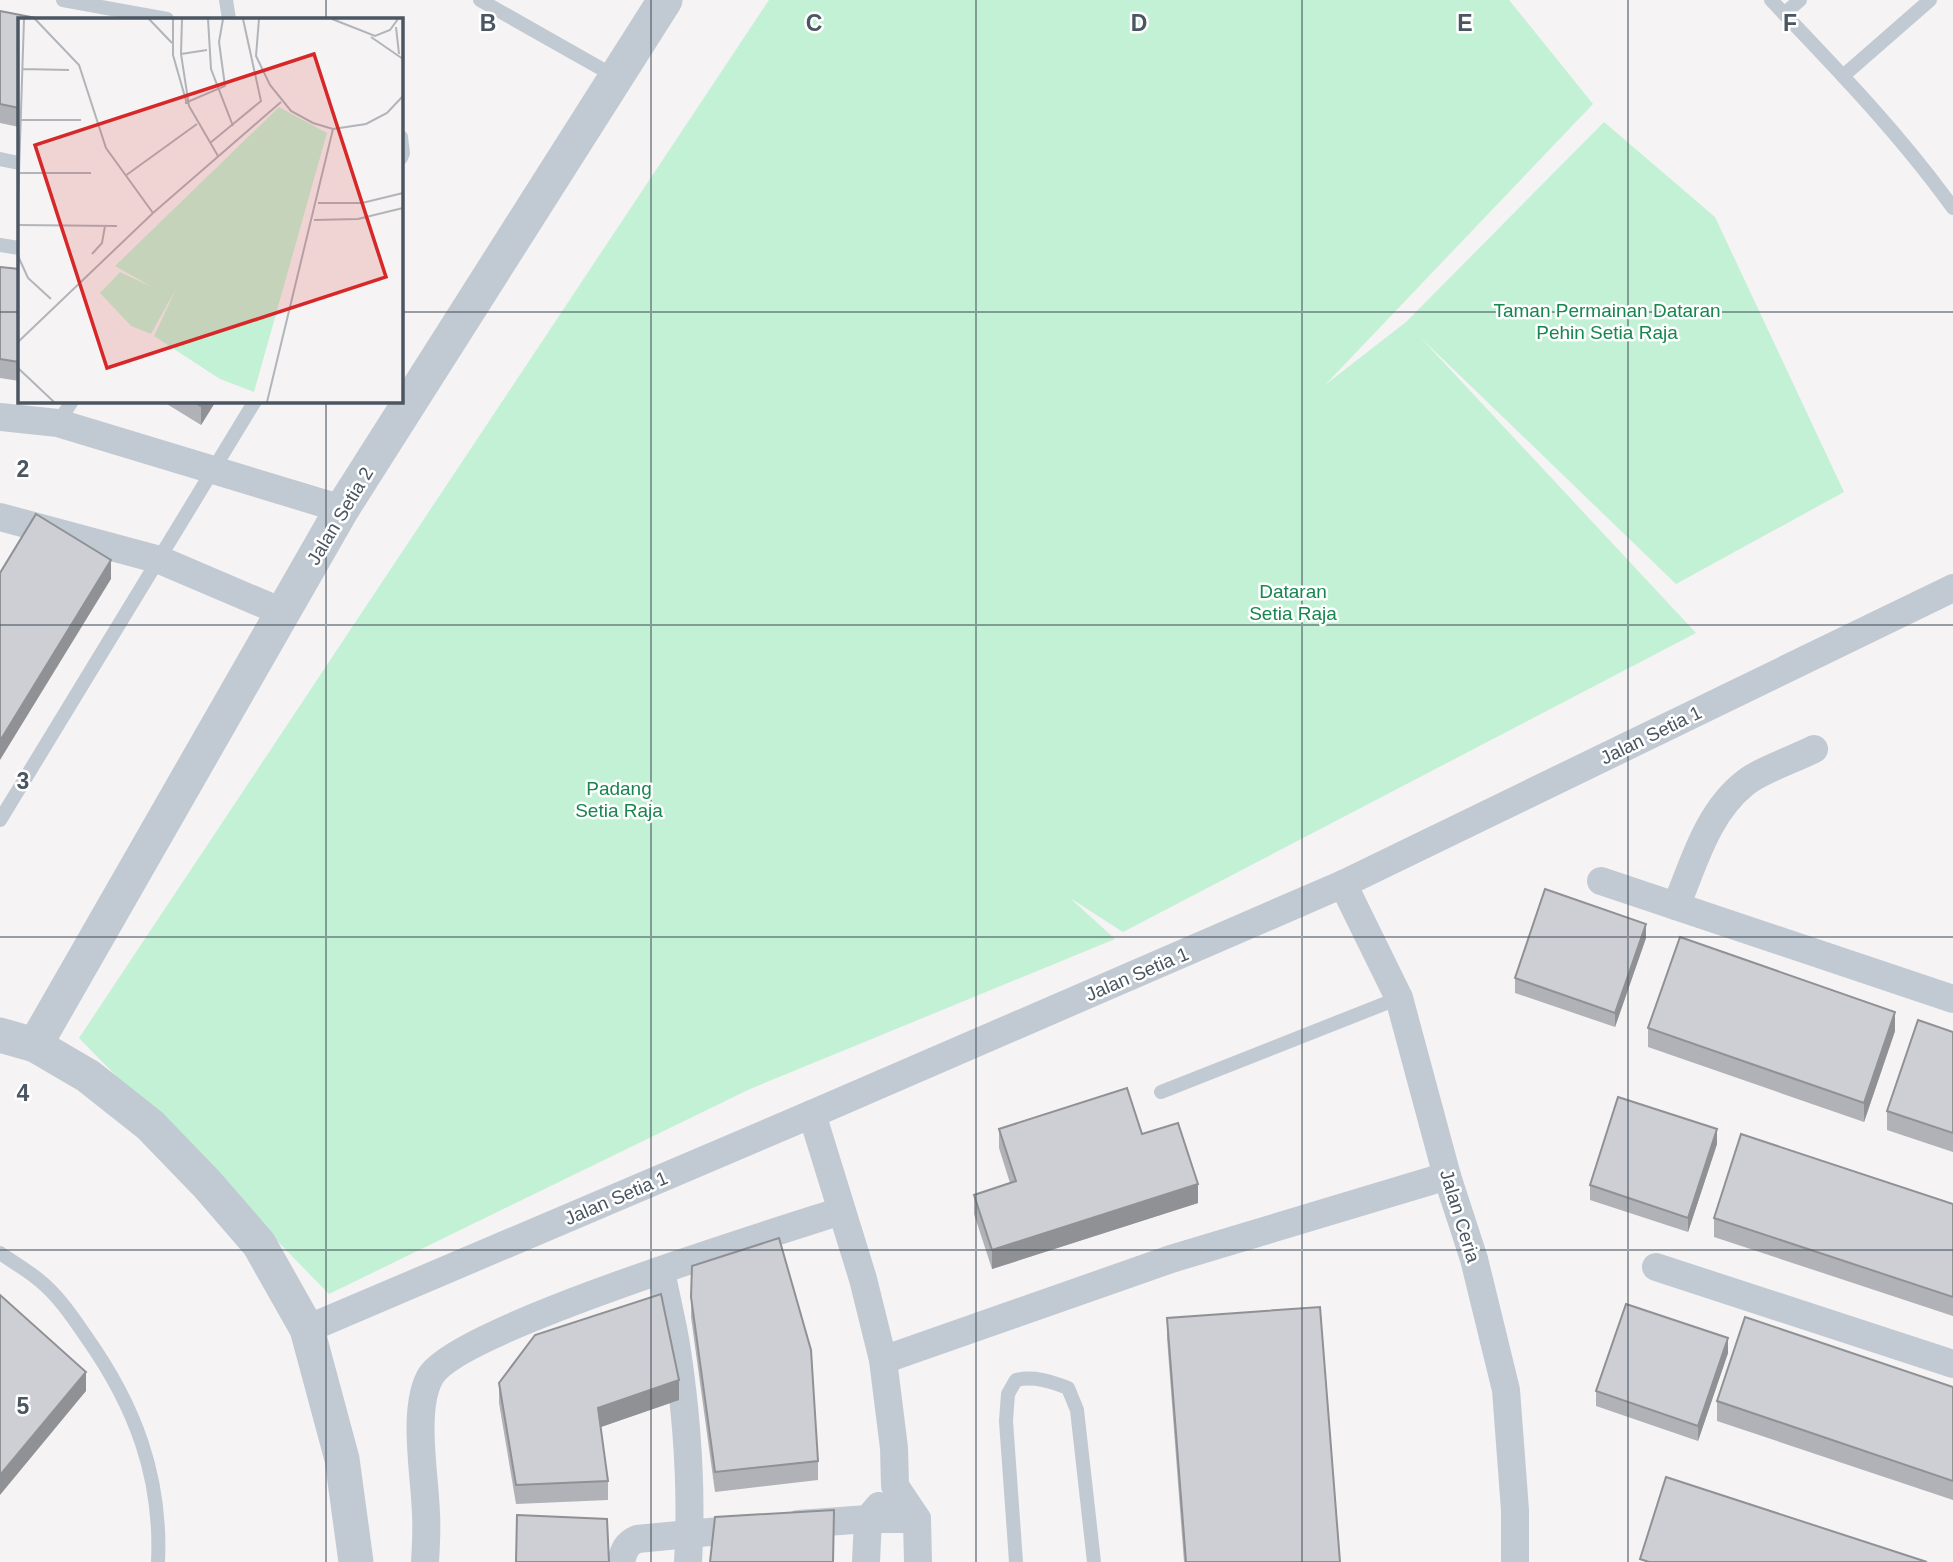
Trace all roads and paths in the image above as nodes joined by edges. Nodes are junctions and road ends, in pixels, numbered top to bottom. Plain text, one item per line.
1 (63, 0) edge
2 (226, 0) edge
3 (480, 0) edge
4 (665, 0) edge
5 (1771, 0) edge
6 (1800, 0) edge
7 (1930, 0) edge
8 (1784, 14) junction
9 (162, 18) edge
10 (229, 18) edge
11 (1843, 76) junction
12 (617, 77) junction
13 (0, 159) edge
14 (18, 163) edge
15 (1953, 208) edge
16 (0, 245) edge
17 (18, 248) edge
18 (254, 402) edge
19 (65, 412) edge
20 (0, 417) edge
21 (212, 469) junction
22 (342, 509) junction
23 (0, 517) edge
24 (160, 560) junction
25 (1953, 588) edge
26 (282, 612) junction
27 (1814, 749) dead end
28 (0, 820) edge
29 (1601, 881) dead end
30 (1343, 884) junction
31 (1676, 906) junction
32 (1399, 998) junction
33 (1953, 999) edge
34 (0, 1035) edge
35 (35, 1045) junction
36 (1161, 1092) dead end
37 (812, 1114) junction
38 (1447, 1176) junction
39 (841, 1211) junction
40 (0, 1253) edge
41 (1656, 1267) dead end
42 (661, 1271) junction
43 (307, 1329) junction
44 (883, 1360) junction
45 (1953, 1364) edge
46 (895, 1486) junction
47 (868, 1519) junction
48 (917, 1519) junction
49 (690, 1533) junction
50 (158, 1562) edge
51 (356, 1562) edge
52 (425, 1562) edge
53 (621, 1562) edge
54 (688, 1562) edge
55 (866, 1562) edge
56 (918, 1562) edge
57 (1016, 1562) edge
58 (1094, 1562) edge
59 (1515, 1562) edge

1 - 9 lane
2 - 10 lane
3 - 12 lane
4 - 12 street, Jalan Setia 2
5 - 8 lane
6 - 8 lane
7 - 11 lane
8 - 11 lane
11 - 15 lane
12 - 22 street, Jalan Setia 2
13 - 14 lane
16 - 17 lane
18 - 21 lane
19 - 20 street
19 - 21 street
21 - 22 street
21 - 24 lane
22 - 26 street, Jalan Setia 2
23 - 24 street
24 - 26 street
24 - 28 lane
25 - 30 street, Jalan Setia 1
26 - 35 street, Jalan Setia 2
27 - 31 street
29 - 31 street
30 - 32 street, Jalan Ceria
30 - 37 street, Jalan Setia 1
31 - 33 street
32 - 36 lane
32 - 38 street, Jalan Ceria
34 - 35 street
35 - 43 street
37 - 39 street
37 - 43 street, Jalan Setia 1
38 - 44 street
38 - 59 street, Jalan Ceria
39 - 42 street
39 - 44 street
40 - 50 lane
41 - 45 street
42 - 49 street
42 - 52 street
43 - 51 street
44 - 46 street
46 - 47 street
46 - 48 street
47 - 48 street
47 - 49 street
47 - 55 street
48 - 56 street
49 - 53 street
49 - 54 street
57 - 58 lane

